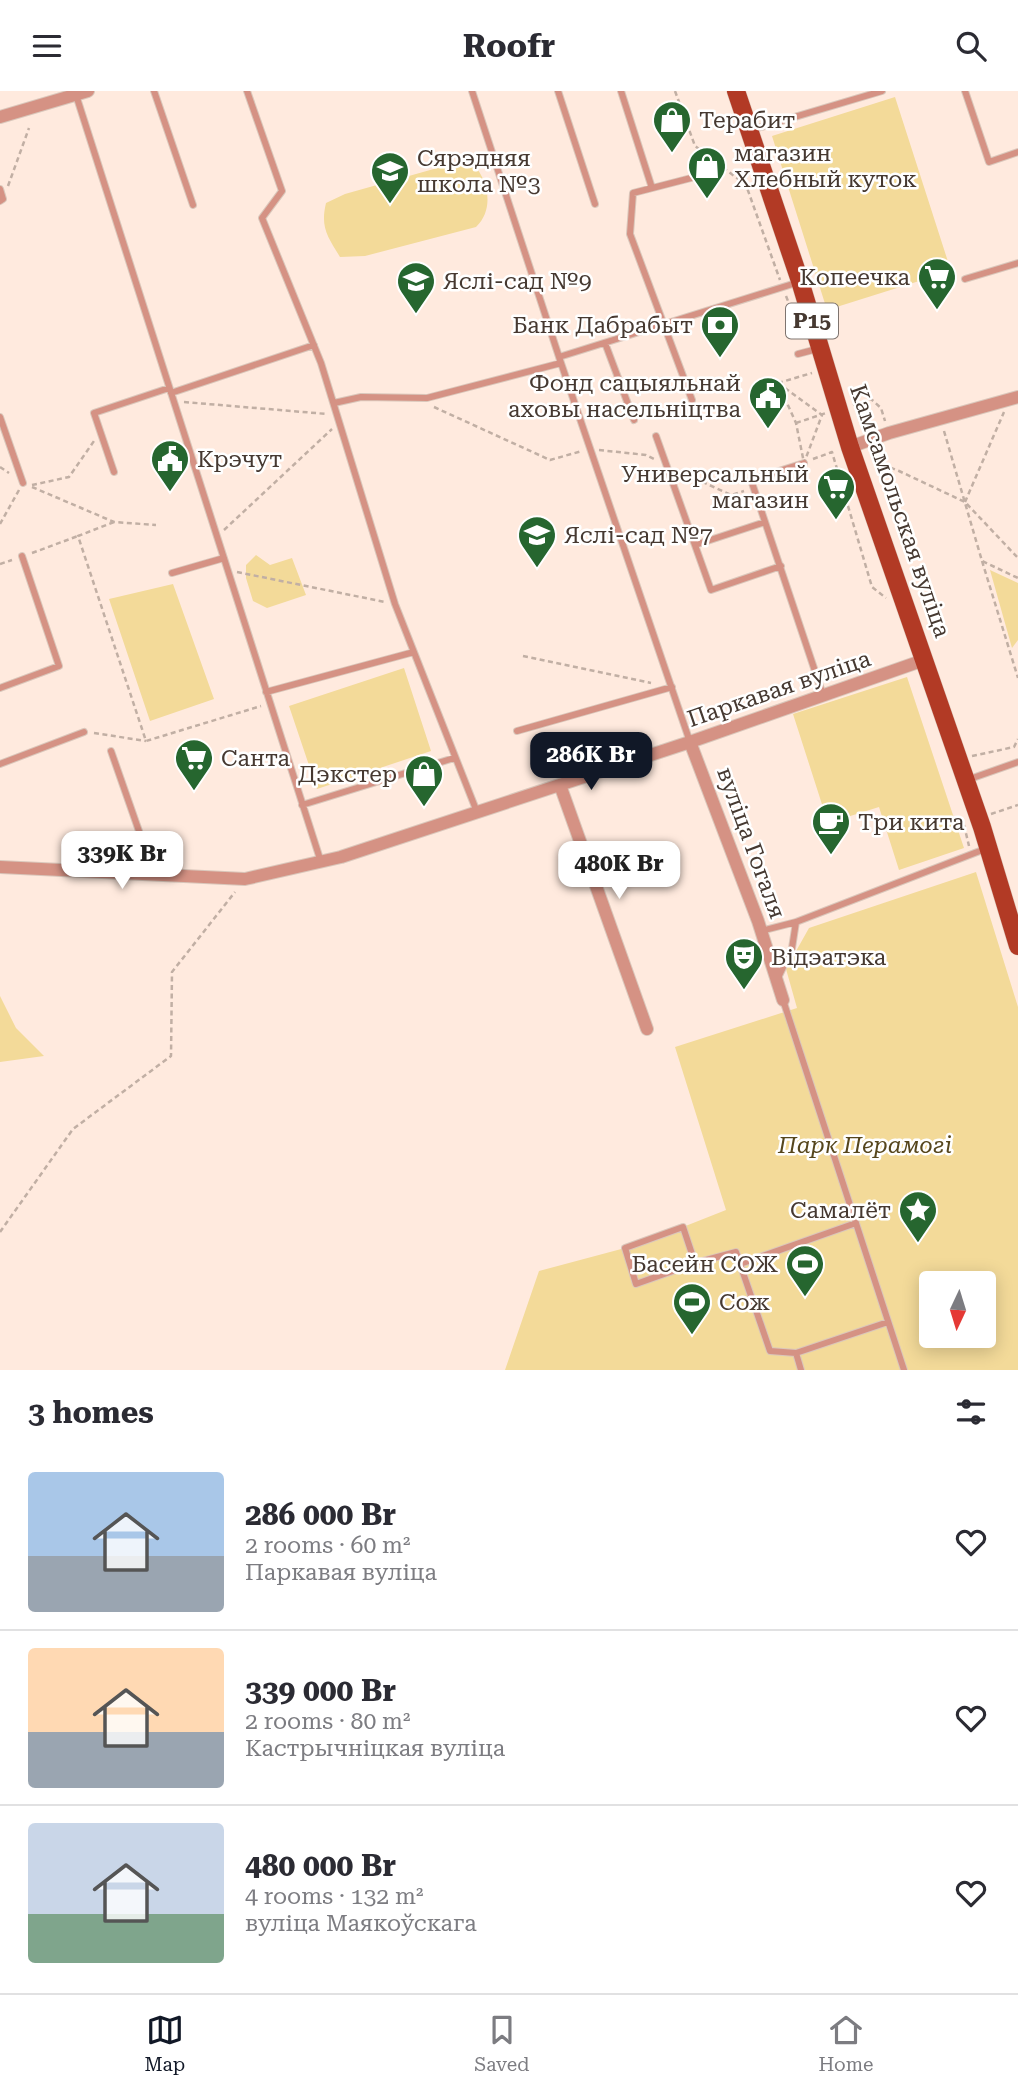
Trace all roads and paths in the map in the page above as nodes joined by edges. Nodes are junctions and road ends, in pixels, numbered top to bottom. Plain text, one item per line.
1 (154, 91) edge
2 (247, 91) edge
3 (472, 91) edge
4 (558, 91) edge
5 (621, 91) edge
6 (675, 91) edge
7 (736, 91) edge
8 (882, 91) edge
9 (965, 91) edge
10 (82, 93) edge
11 (0, 117) edge
12 (29, 128) dead end
13 (749, 131) junction
14 (1018, 152) edge
15 (695, 177) dead end
16 (652, 188) junction
17 (0, 189) edge
18 (2, 200) edge
19 (595, 204) dead end
20 (193, 205) dead end
21 (1018, 263) edge
22 (965, 279) dead end
23 (800, 281) junction
24 (783, 287) junction
25 (665, 324) junction
26 (796, 324) dead end
27 (605, 343) junction
28 (314, 345) junction
29 (820, 348) junction
30 (798, 354) dead end
31 (560, 360) junction
32 (814, 373) dead end
33 (778, 383) junction
34 (170, 390) junction
35 (1014, 398) edge
36 (692, 400) dead end
37 (173, 401) junction
38 (334, 403) junction
39 (830, 412) junction
40 (0, 417) edge
41 (338, 419) junction
42 (940, 419) junction
43 (634, 420) dead end
44 (796, 423) junction
45 (100, 433) junction
46 (889, 433) junction
47 (656, 436) dead end
48 (850, 447) junction
49 (804, 463) junction
50 (0, 467) edge
51 (114, 472) dead end
52 (23, 483) junction
53 (965, 502) junction
54 (114, 522) junction
55 (765, 522) junction
56 (0, 524) edge
57 (156, 525) dead end
58 (78, 536) junction
59 (217, 537) junction
60 (695, 545) junction
61 (22, 556) junction
62 (223, 558) junction
63 (1018, 558) edge
64 (982, 561) junction
65 (0, 565) edge
66 (781, 566) junction
67 (227, 571) junction
68 (172, 573) dead end
69 (1018, 578) edge
70 (890, 601) dead end
71 (395, 604) junction
72 (414, 652) junction
73 (523, 656) dead end
74 (924, 660) junction
75 (1018, 678) edge
76 (672, 687) junction
77 (0, 688) edge
78 (266, 692) junction
79 (823, 695) junction
80 (270, 703) junction
81 (517, 731) dead end
82 (84, 732) joint
83 (1018, 739) edge
84 (146, 741) junction
85 (691, 742) junction
86 (111, 751) dead end
87 (972, 755) dead end
88 (454, 758) junction
89 (1018, 762) edge
90 (0, 764) edge
91 (965, 781) junction
92 (560, 785) junction
93 (302, 804) junction
94 (1018, 805) edge
95 (477, 813) junction
96 (990, 814) dead end
97 (963, 821) dead end
98 (979, 851) junction
99 (321, 862) junction
100 (0, 867) edge
101 (155, 876) junction
102 (245, 879) junction
103 (796, 922) junction
104 (761, 931) junction
105 (1018, 947) edge
106 (777, 981) junction
107 (783, 1000) joint
108 (647, 1029) dead end
109 (856, 1223) junction
110 (0, 1232) edge
111 (695, 1263) junction
112 (740, 1264) junction
113 (888, 1322) junction
114 (796, 1353) junction
115 (801, 1370) edge
116 (904, 1370) edge

1 - 20 lane
2 - 28 lane
3 - 31 lane
4 - 19 lane
5 - 16 lane
6 - 24 path
7 - 13 main road, Камсамольская вуліца / Р15
8 - 13 lane
9 - 14 lane
10 - 11 street
10 - 34 lane
12 - 18 path
13 - 23 main road, Камсамольская вуліца / Р15
15 - 16 lane
16 - 25 lane
17 - 18 lane
21 - 22 lane
23 - 24 lane
23 - 29 main road, Камсамольская вуліца / Р15
24 - 25 lane
24 - 26 path
25 - 27 lane
25 - 36 lane
27 - 31 lane
27 - 43 lane
28 - 34 lane
28 - 38 lane
29 - 30 lane
29 - 39 main road, Камсамольская вуліца / Р15
31 - 38 lane
31 - 76 lane
32 - 33 path
33 - 39 path
33 - 44 path
34 - 37 lane
34 - 45 lane
35 - 42 street
35 - 53 path
37 - 41 path
37 - 59 lane
38 - 41 lane
39 - 44 path
39 - 46 path
39 - 48 main road, Камсамольская вуліца / Р15
39 - 49 path
40 - 52 lane
41 - 59 path
41 - 71 lane
42 - 46 street
42 - 53 path
44 - 49 path
45 - 51 lane
45 - 54 path
46 - 48 street
46 - 53 path
47 - 60 lane
48 - 74 main road, Камсамольская вуліца / Р15
49 - 55 lane
49 - 70 path
50 - 52 path
52 - 56 path
53 - 63 path
53 - 64 path
54 - 57 path
54 - 58 path
55 - 60 lane
55 - 66 lane
58 - 61 path
58 - 84 path
59 - 62 lane
60 - 66 lane
61 - 65 path
61 - 77 lane
62 - 67 lane
62 - 68 lane
64 - 69 path
64 - 75 path
66 - 79 lane
67 - 71 path
67 - 78 lane
71 - 72 lane
72 - 78 lane
72 - 88 lane
73 - 76 path
74 - 79 street, Паркавая вуліца
74 - 91 main road, Камсамольская вуліца / Р15
76 - 81 lane
76 - 85 lane
78 - 80 lane
79 - 85 street, Паркавая вуліца
80 - 84 path
80 - 93 lane
82 - 84 path
82 - 90 lane
83 - 87 path
85 - 92 street, Паркавая вуліца
85 - 104 street, вуліца Гогаля
86 - 101 lane
88 - 93 lane
88 - 95 lane
89 - 91 lane
91 - 98 main road, Камсамольская вуліца / Р15
92 - 95 street, Паркавая вуліца
92 - 108 street
93 - 99 lane
94 - 96 path
95 - 99 street, Паркавая вуліца
97 - 98 path
98 - 103 lane
98 - 105 main road, Камсамольская вуліца / Р15
99 - 102 street, Паркавая вуліца
100 - 101 street, Паркавая вуліца
101 - 102 street, Паркавая вуліца
102 - 110 path
103 - 104 lane
103 - 106 lane
104 - 106 street, вуліца Гогаля
106 - 107 street, вуліца Гогаля
107 - 109 lane
109 - 112 lane
109 - 113 lane
111 - 111 lane
111 - 112 lane
112 - 114 lane
113 - 114 lane
113 - 116 lane
114 - 115 lane

